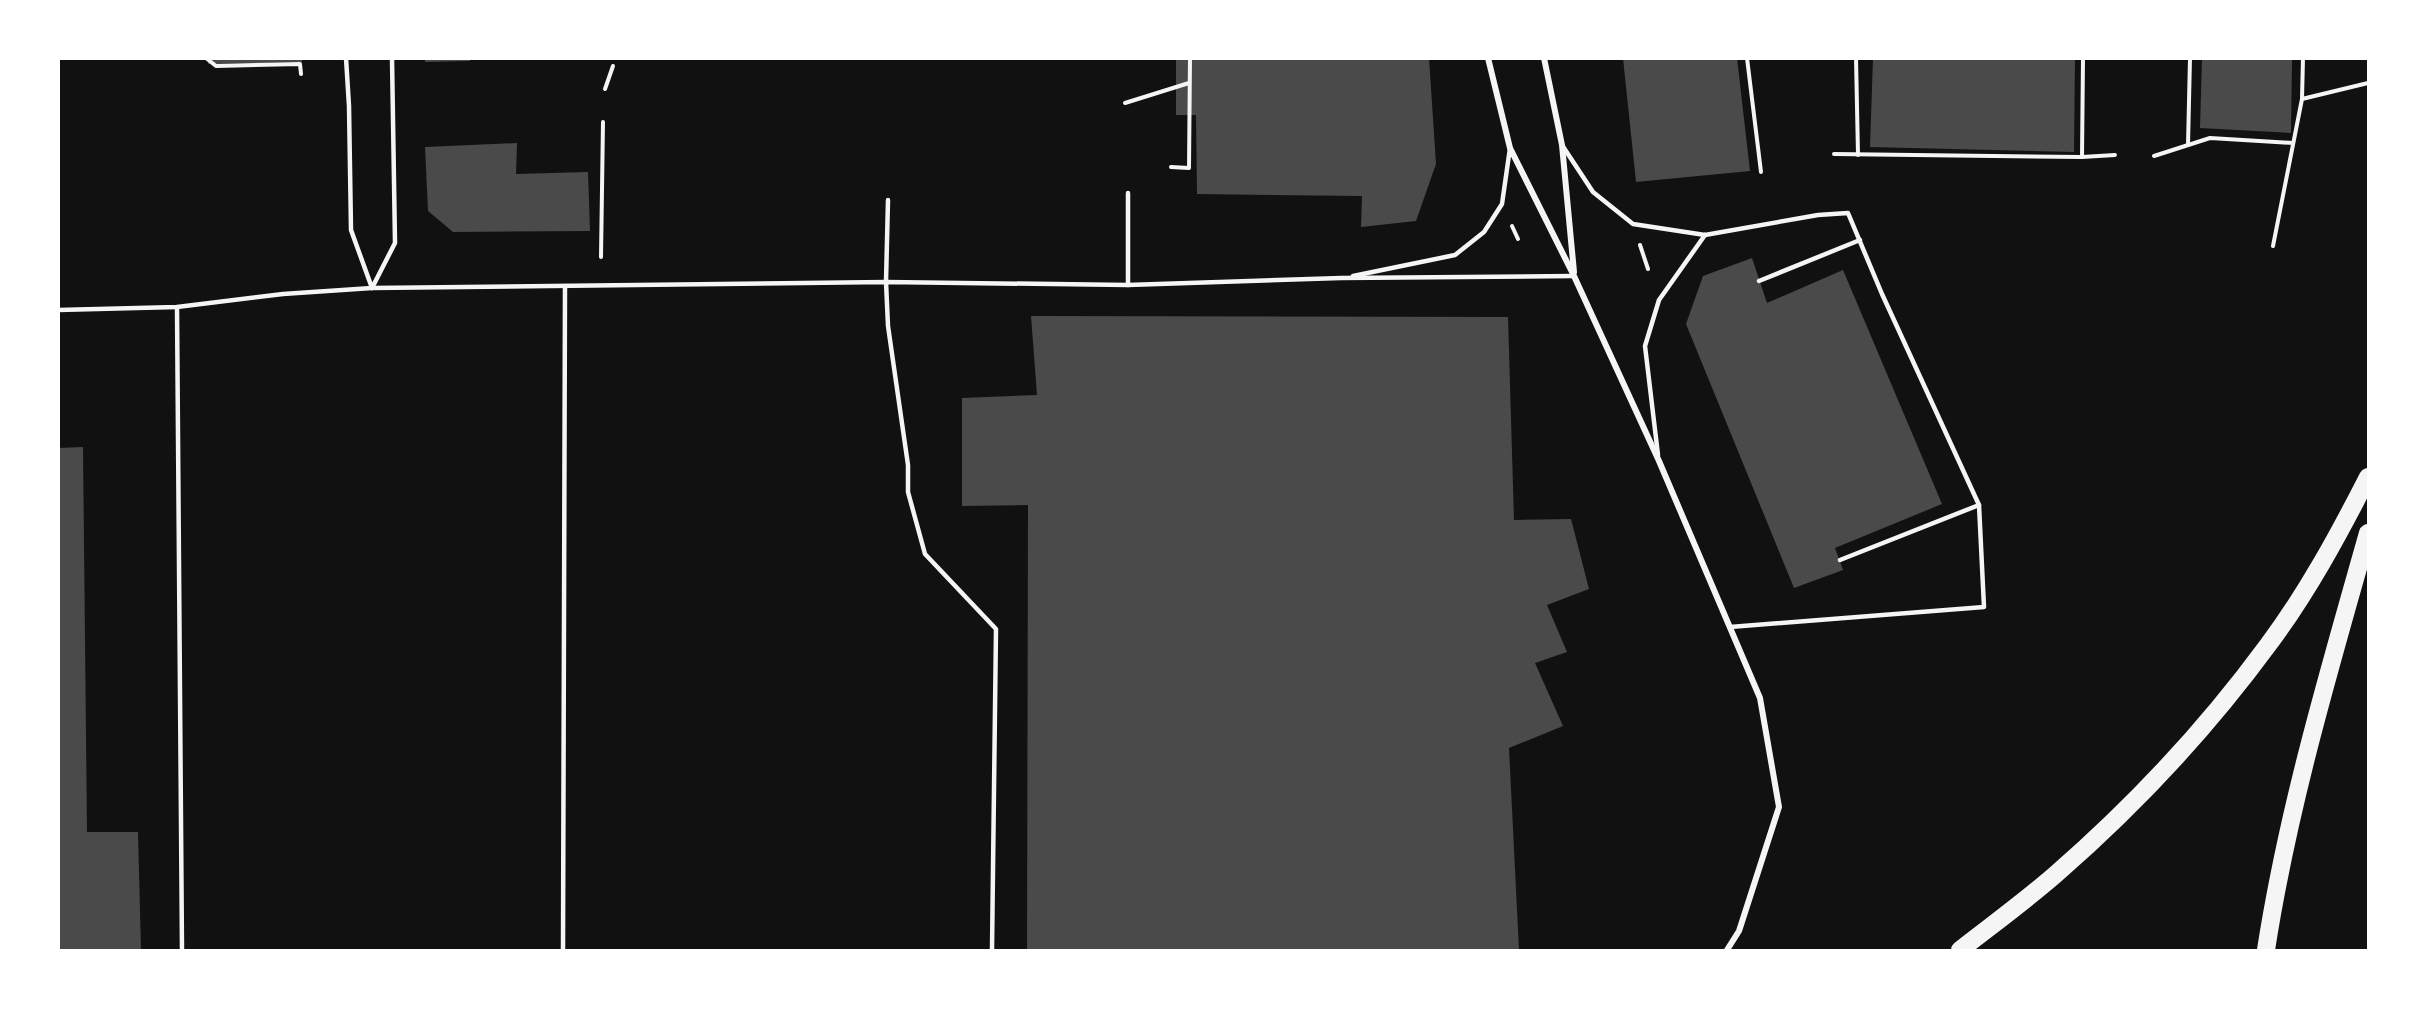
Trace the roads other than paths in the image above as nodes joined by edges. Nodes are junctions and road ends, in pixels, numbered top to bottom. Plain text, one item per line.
1 (346, 58) edge
2 (392, 58) edge
3 (1488, 58) edge
4 (1544, 58) edge
5 (1562, 145) junction
6 (1510, 148) junction
7 (1128, 193) dead end
8 (888, 200) dead end
9 (1705, 235) junction
10 (1860, 240) junction
11 (1574, 276) junction
12 (1341, 278) junction
13 (1759, 280) dead end
14 (886, 282) junction
15 (1128, 285) junction
16 (565, 286) junction
17 (372, 288) junction
18 (177, 307) junction
19 (58, 310) edge
20 (1659, 461) junction
21 (2368, 477) edge
22 (1979, 505) junction
23 (2368, 533) edge
24 (1840, 560) dead end
25 (1730, 627) junction
26 (182, 951) edge
27 (563, 951) edge
28 (992, 951) edge
29 (1727, 951) edge
30 (1960, 951) edge
31 (2266, 951) edge

1 - 17 lane
2 - 17 lane
3 - 6 street
4 - 5 street
5 - 9 lane
5 - 11 street
6 - 11 street
6 - 12 lane
7 - 15 lane
8 - 14 lane
9 - 10 lane
9 - 20 lane
10 - 13 lane
10 - 22 lane
11 - 12 lane
11 - 20 street
12 - 15 lane
14 - 15 lane
14 - 16 lane
14 - 28 lane
16 - 17 lane
16 - 27 lane
17 - 18 lane
18 - 19 lane
18 - 26 lane
20 - 25 street
21 - 30 highway
22 - 24 lane
22 - 25 lane
23 - 31 highway
25 - 29 street

